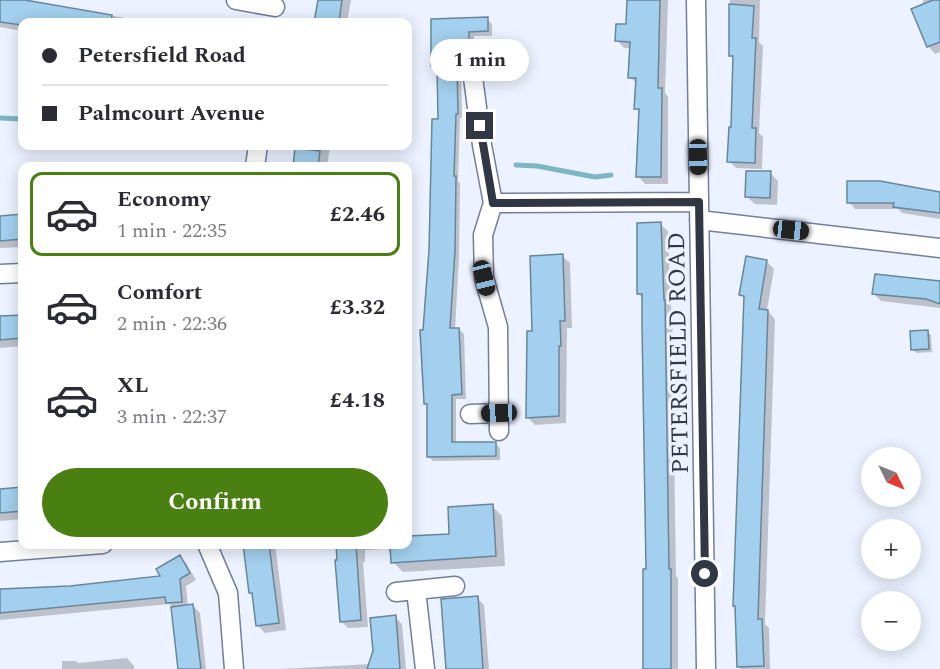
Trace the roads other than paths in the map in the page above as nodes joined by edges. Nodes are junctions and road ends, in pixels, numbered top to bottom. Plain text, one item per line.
1 (236, 0) edge
2 (696, 0) edge
3 (275, 10) edge
4 (472, 70) dead end
5 (493, 203) junction
6 (699, 211) junction
7 (940, 248) edge
8 (18, 273) edge
9 (0, 274) edge
10 (470, 414) dead end
11 (39, 549) edge
12 (209, 549) edge
13 (0, 552) edge
14 (455, 586) dead end
15 (416, 590) junction
16 (396, 592) dead end
17 (234, 669) edge
18 (425, 669) edge
19 (706, 669) edge

1 - 3 street
2 - 6 street, PETERSFIELD ROAD
4 - 5 street
5 - 6 street
5 - 10 street
6 - 7 street
6 - 19 street, PETERSFIELD ROAD
8 - 9 street
11 - 13 street
12 - 17 street
14 - 15 street
15 - 16 street
15 - 18 street

